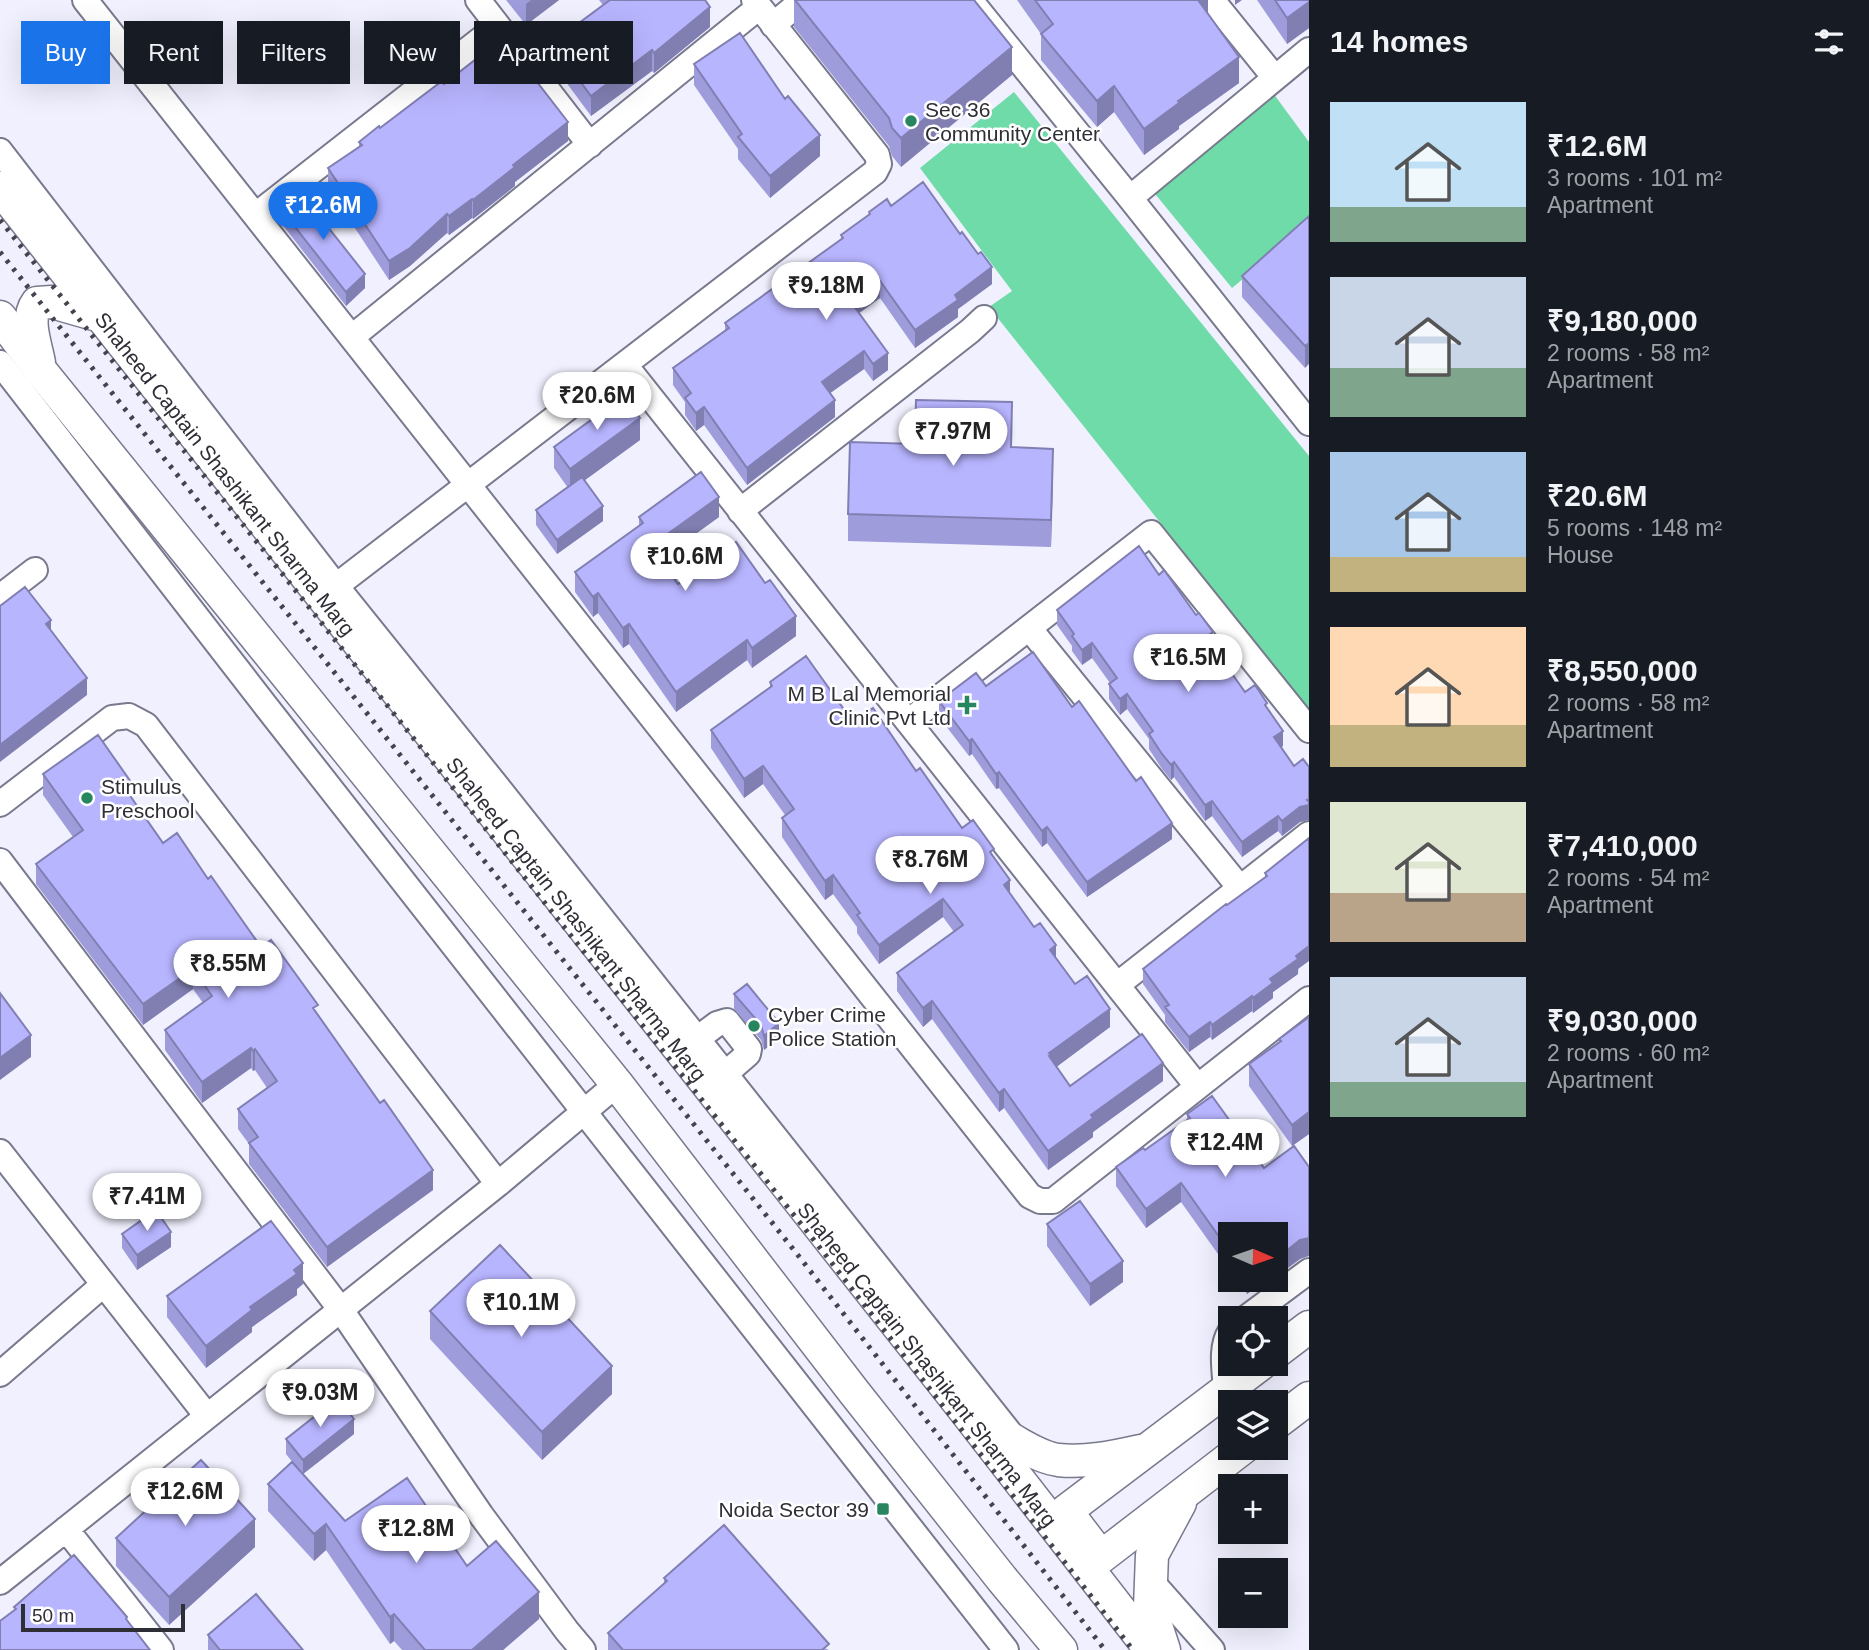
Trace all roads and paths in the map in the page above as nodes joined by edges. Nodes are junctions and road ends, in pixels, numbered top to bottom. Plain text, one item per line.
1 (85, 0) edge
2 (478, 0) edge
3 (803, 0) edge
4 (970, 0) edge
5 (1212, 0) edge
6 (762, 10) edge
7 (494, 21) edge
8 (474, 45) edge
9 (1309, 50) edge
10 (1275, 78) junction
11 (543, 84) edge
12 (590, 145) junction
13 (0, 151) edge
14 (0, 188) edge
15 (1130, 198) junction
16 (256, 215) junction
17 (101, 316) junction
18 (0, 317) edge
19 (984, 318) dead end
20 (352, 337) junction
21 (0, 363) edge
22 (625, 365) junction
23 (41, 371) junction
24 (1309, 423) edge
25 (468, 486) junction
26 (740, 511) junction
27 (35, 570) dead end
28 (329, 591) junction
29 (0, 597) edge
30 (1029, 628) junction
31 (908, 722) junction
32 (1309, 730) edge
33 (0, 804) edge
34 (1309, 834) edge
35 (0, 861) edge
36 (1240, 888) junction
37 (1117, 985) junction
38 (1309, 999) edge
39 (697, 1039) junction
40 (725, 1074) junction
41 (617, 1084) junction
42 (1197, 1086) junction
43 (583, 1111) junction
44 (0, 1152) edge
45 (498, 1184) junction
46 (1309, 1271) edge
47 (103, 1285) junction
48 (1262, 1306) edge
49 (341, 1310) junction
50 (1309, 1327) edge
51 (1288, 1343) edge
52 (0, 1374) edge
53 (1225, 1376) edge
54 (1245, 1376) edge
55 (1226, 1390) joint
56 (1218, 1396) edge
57 (1309, 1398) edge
58 (963, 1408) junction
59 (1288, 1414) edge
60 (207, 1416) junction
61 (1018, 1444) junction
62 (1150, 1449) junction
63 (1227, 1460) edge
64 (1185, 1492) junction
65 (66, 1530) junction
66 (1151, 1581) junction
67 (0, 1582) edge
68 (161, 1650) edge
69 (583, 1650) edge
70 (1006, 1650) edge
71 (1061, 1650) edge
72 (1151, 1650) edge
73 (1164, 1650) edge
74 (1212, 1650) edge

1 - 16 street
2 - 7 street
3 - 6 street
4 - 15 street
5 - 10 street
6 - 12 street
6 - 22 street
8 - 16 street
9 - 10 street
10 - 15 street
11 - 12 street
12 - 20 street
13 - 28 street
14 - 17 main road, Shaheed Captain Shashikant Sharma Marg
15 - 24 street
16 - 20 street
17 - 23 main road
17 - 28 main road, Shaheed Captain Shashikant Sharma Marg
18 - 23 main road
19 - 26 street
20 - 25 street
21 - 43 street
22 - 25 street
22 - 26 street
23 - 41 main road
25 - 28 street
25 - 42 street
26 - 31 street
27 - 29 street
28 - 39 street
28 - 58 main road, Shaheed Captain Shashikant Sharma Marg
30 - 31 street
30 - 32 street
30 - 36 street
31 - 37 street
33 - 45 street
34 - 36 street
35 - 49 street
36 - 37 street
37 - 42 street
38 - 42 street
39 - 40 street
39 - 40 street
40 - 61 street
41 - 43 street
41 - 71 main road
43 - 45 street
43 - 70 street
44 - 47 street
45 - 49 street
46 - 48 street
47 - 52 street
47 - 60 street
49 - 60 street
49 - 69 street
50 - 51 main road
53 - 55 street
54 - 55 main road
56 - 62 main road
57 - 59 main road
58 - 61 main road
58 - 72 main road, Shaheed Captain Shashikant Sharma Marg
60 - 65 street
61 - 62 main road
62 - 64 main road
63 - 64 main road
64 - 66 main road
65 - 67 street
65 - 68 street
66 - 73 main road
66 - 74 street

